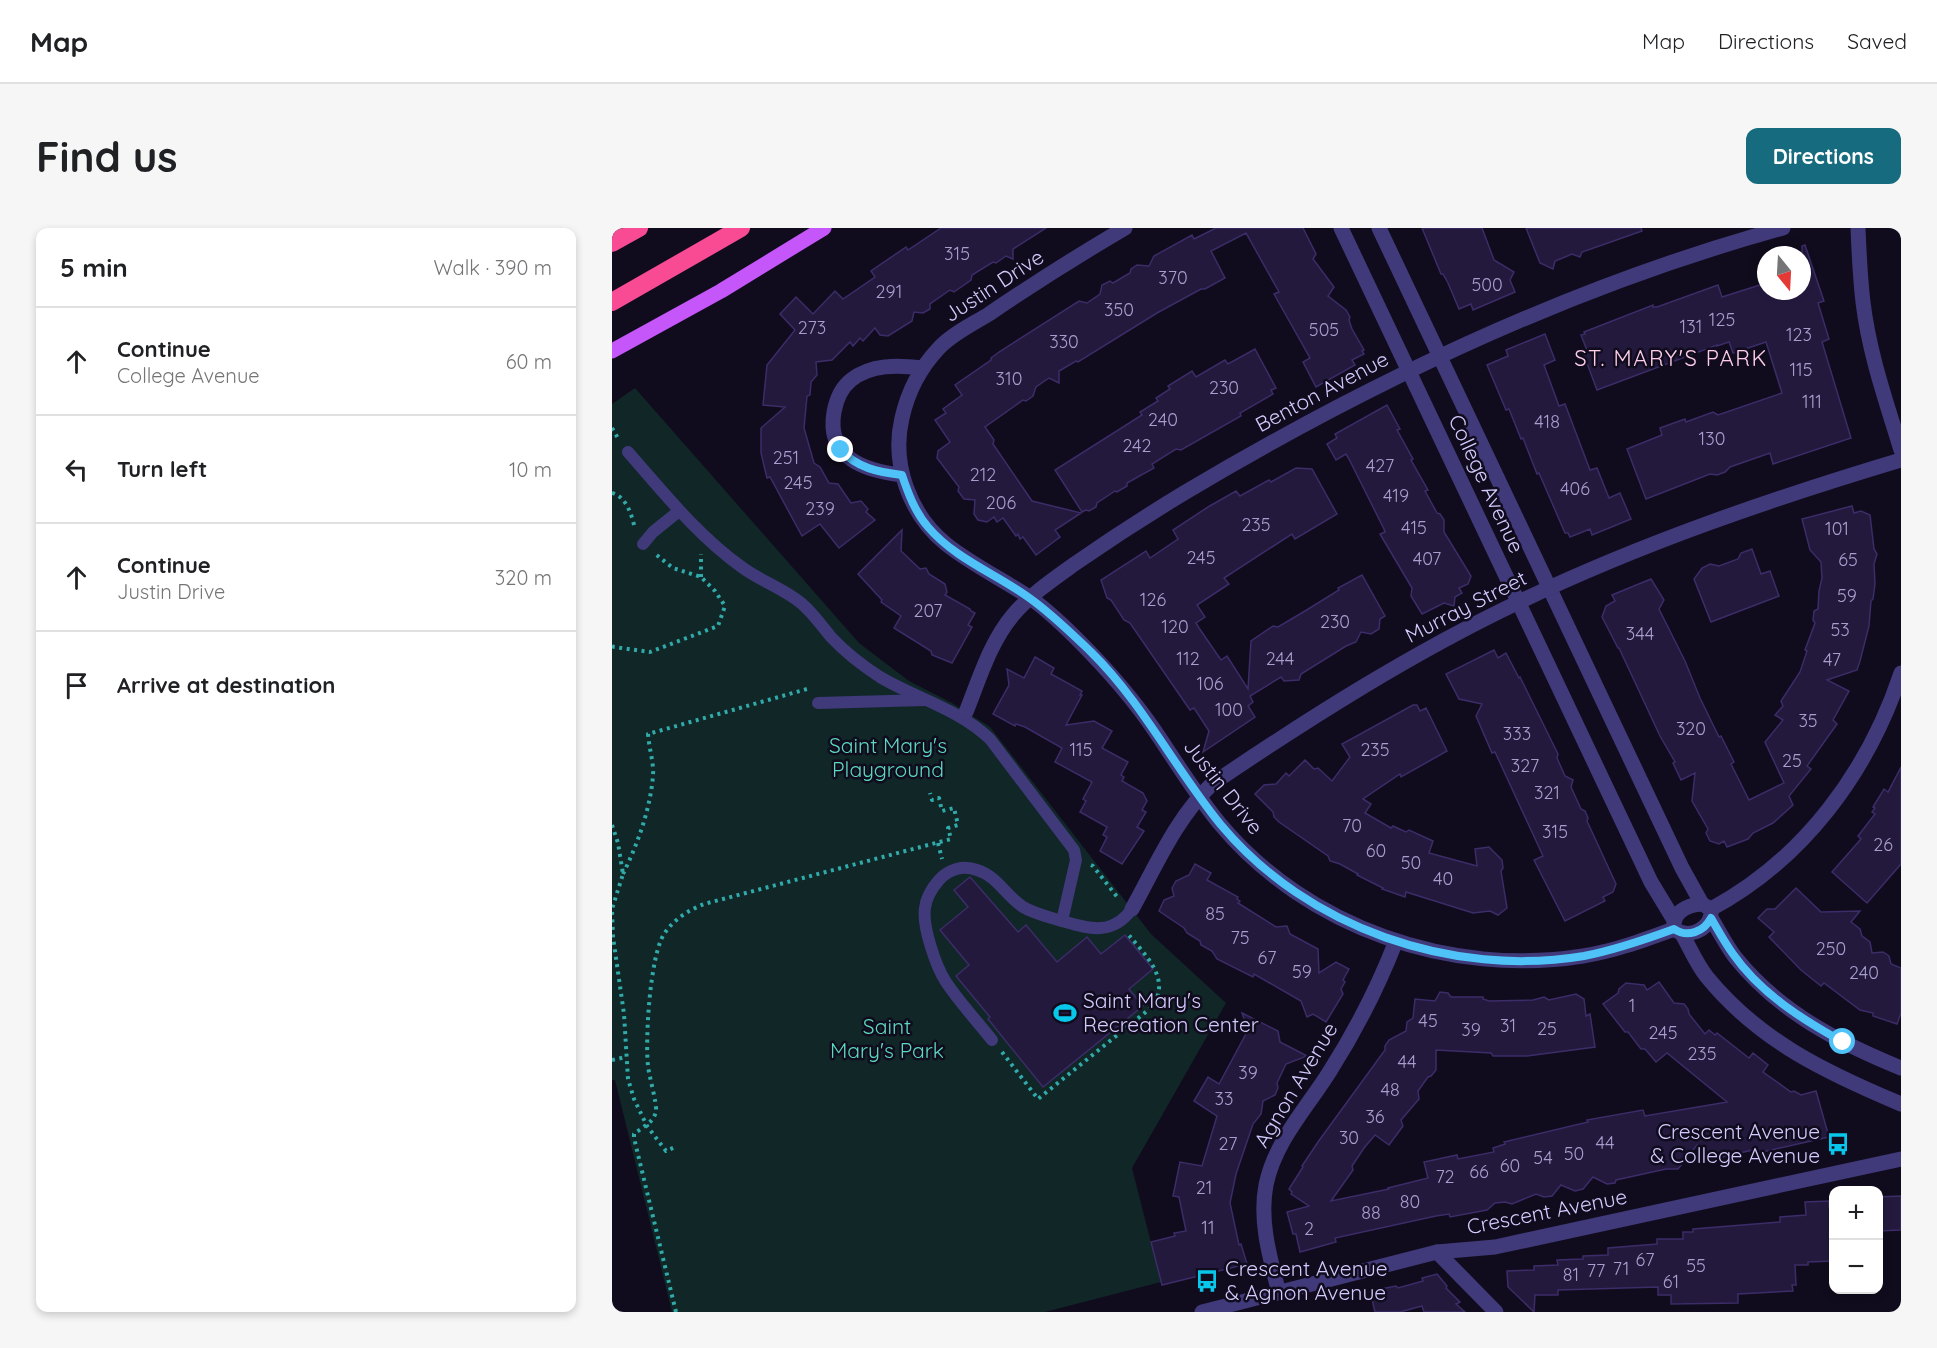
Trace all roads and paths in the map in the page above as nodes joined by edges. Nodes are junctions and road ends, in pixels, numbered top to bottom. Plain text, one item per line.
1 (639, 228) edge
2 (741, 228) edge
3 (824, 228) edge
4 (1125, 228) edge
5 (1341, 228) edge
6 (1379, 228) edge
7 (1783, 228) edge
8 (1858, 228) edge
9 (612, 243) edge
10 (612, 302) edge
11 (612, 351) edge
12 (1439, 356) junction
13 (922, 368) junction
14 (1409, 370) junction
15 (1901, 450) edge
16 (628, 452) dead end
17 (1901, 460) edge
18 (902, 475) junction
19 (679, 511) junction
20 (643, 544) dead end
21 (701, 578) dead end
22 (1550, 588) junction
23 (1030, 598) junction
24 (1519, 602) junction
25 (612, 645) edge
26 (1901, 673) edge
27 (926, 700) junction
28 (818, 703) joint
29 (966, 712) dead end
30 (930, 793) dead end
31 (1198, 796) junction
32 (612, 825) edge
33 (1076, 860) junction
34 (623, 874) junction
35 (1708, 910) junction
36 (1131, 911) junction
37 (1062, 921) junction
38 (1119, 923) junction
39 (1676, 928) junction
40 (1396, 941) junction
41 (992, 1040) joint
42 (626, 1057) junction
43 (612, 1060) edge
44 (1901, 1068) edge
45 (1901, 1104) edge
46 (647, 1126) junction
47 (675, 1147) dead end
48 (1901, 1159) edge
49 (1437, 1252) junction
50 (1279, 1293) junction
51 (676, 1312) edge
52 (1202, 1312) edge
53 (1496, 1312) edge

1 - 9 highway
2 - 10 highway
3 - 11 main road
4 - 13 street, Justin Drive
5 - 14 street, College Avenue
6 - 12 street, College Avenue
7 - 12 street, Benton Avenue
8 - 15 street
12 - 14 street, Benton Avenue
12 - 22 street, College Avenue
13 - 18 street, Justin Drive
13 - 18 street
14 - 23 street, Benton Avenue
14 - 24 street, College Avenue
16 - 19 lane
17 - 22 street, Murray Street
18 - 23 street, Justin Drive
19 - 20 lane
19 - 27 lane
21 - 25 path
22 - 24 street, Murray Street
22 - 35 street, College Avenue
23 - 29 street, Benton Avenue
23 - 31 street, Justin Drive
24 - 31 street, Murray Street
24 - 39 street, College Avenue
26 - 35 street
27 - 28 lane
27 - 33 lane
28 - 34 path
30 - 46 path
31 - 36 street, Murray Street
31 - 40 street, Justin Drive
32 - 34 path
33 - 36 path
33 - 37 lane
34 - 42 path
35 - 39 street
35 - 39 street
35 - 44 street, College Avenue
36 - 38 lane
37 - 38 lane
37 - 41 lane
38 - 41 path
39 - 40 street, Justin Drive
39 - 45 street, College Avenue
40 - 50 street, Agnon Avenue
42 - 43 path
42 - 46 path
46 - 47 path
46 - 51 path
48 - 49 street, Crescent Avenue
49 - 50 street, Crescent Avenue
49 - 53 street
50 - 52 street, Crescent Avenue

